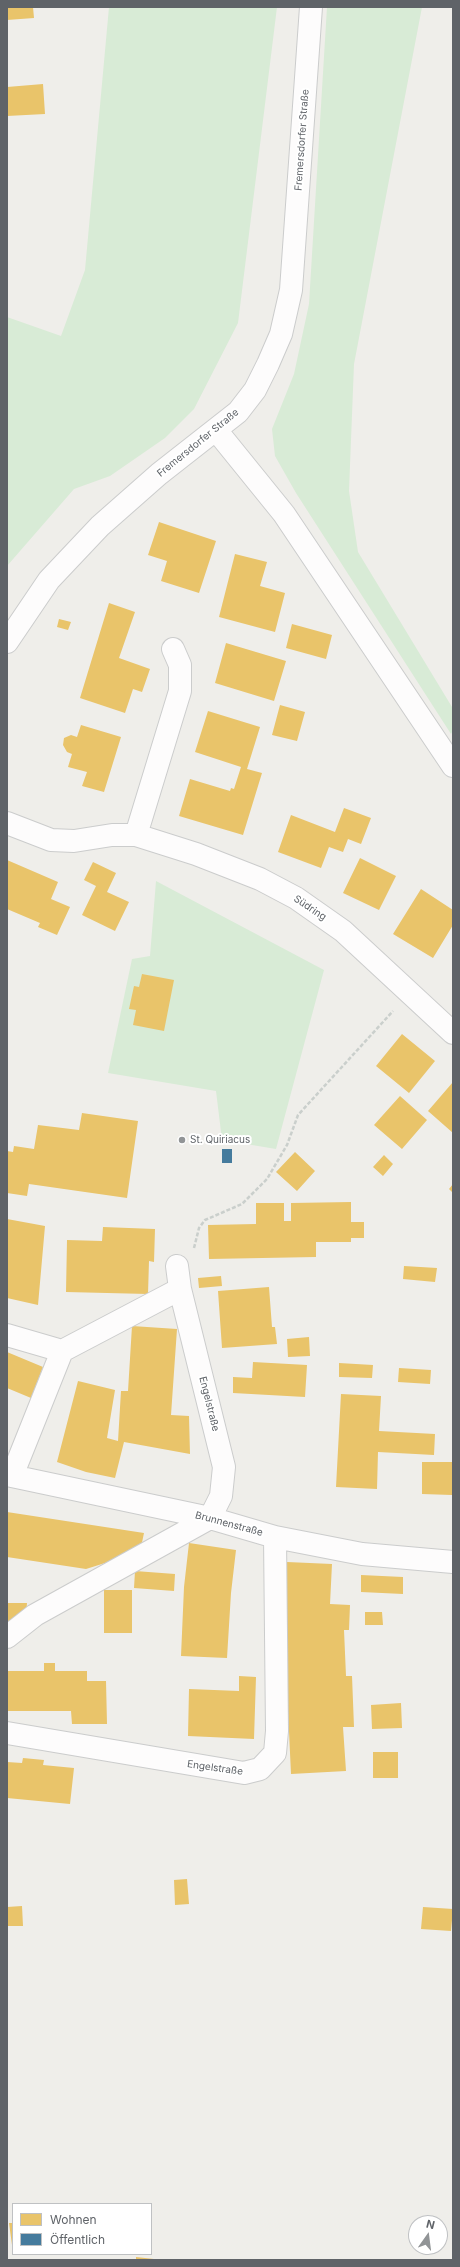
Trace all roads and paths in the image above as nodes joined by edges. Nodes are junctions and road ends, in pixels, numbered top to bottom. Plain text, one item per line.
1 (311, 7) edge
2 (216, 430) junction
3 (7, 642) edge
4 (173, 649) dead end
5 (453, 766) edge
6 (7, 823) edge
7 (136, 835) junction
8 (410, 993) junction
9 (453, 1033) edge
10 (177, 1266) joint
11 (180, 1288) junction
12 (7, 1335) edge
13 (62, 1351) junction
14 (9, 1476) edge
15 (210, 1518) junction
16 (275, 1537) junction
17 (453, 1562) edge
18 (7, 1637) edge
19 (7, 1732) edge

1 - 2 street, Fremersdorfer Straße
2 - 3 street, Fremersdorfer Straße
2 - 5 street
4 - 7 street
6 - 7 street, Südring
7 - 8 street, Südring
8 - 9 street, Südring
8 - 10 path
10 - 11 street, Engelstraße
11 - 13 street
11 - 15 street, Engelstraße
12 - 13 street
13 - 14 street
14 - 15 street, Brunnenstraße
15 - 16 street, Brunnenstraße
15 - 18 street
16 - 17 street, Brunnenstraße
16 - 19 street, Engelstraße

